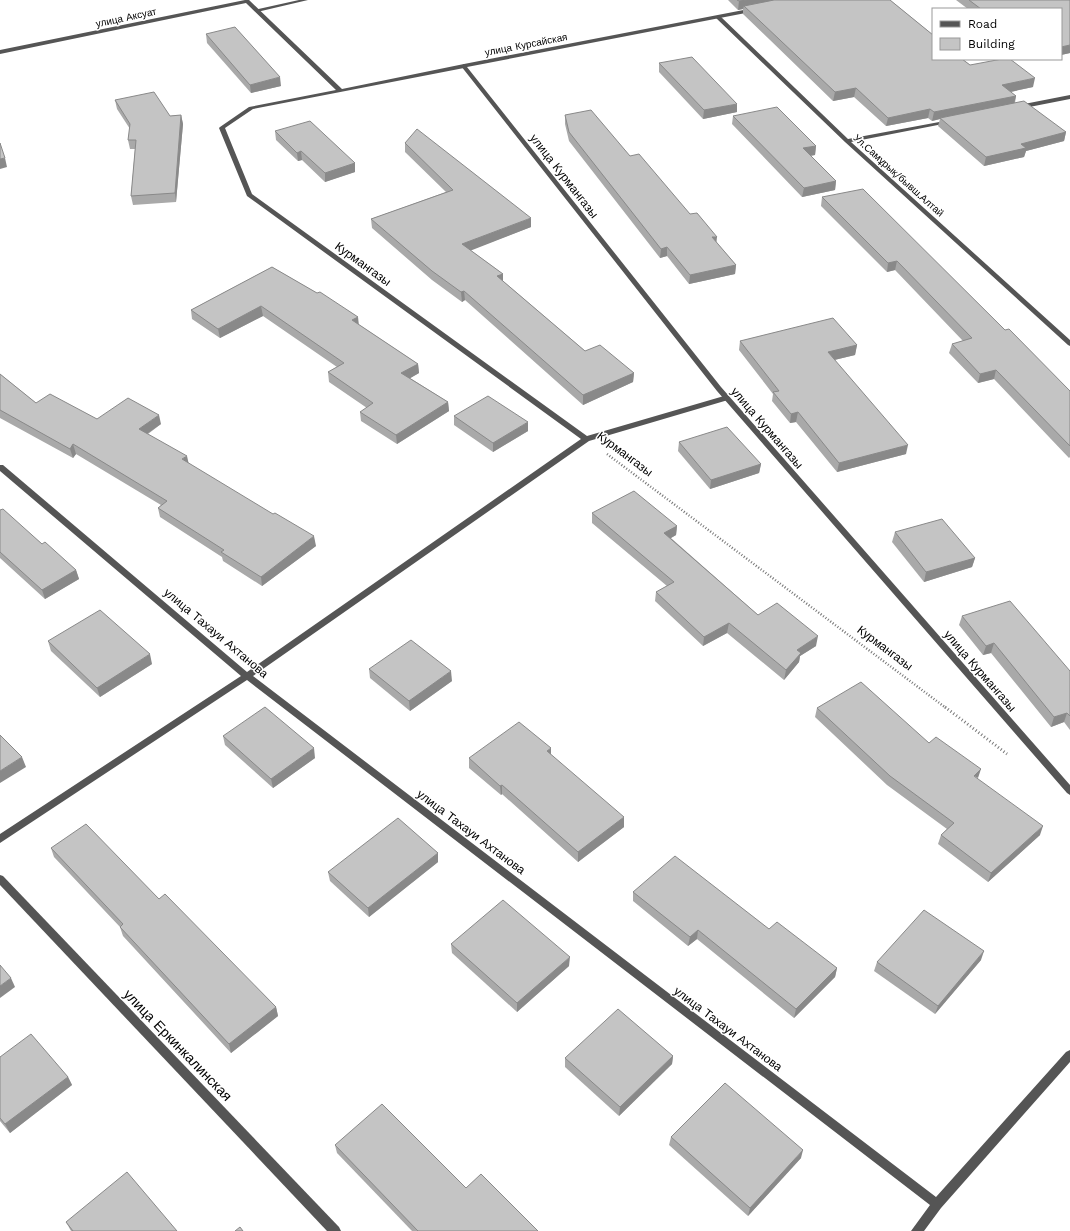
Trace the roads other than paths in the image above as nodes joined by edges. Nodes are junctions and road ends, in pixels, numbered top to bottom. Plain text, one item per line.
1 (306, 0) edge
2 (247, 1) edge
3 (762, 8) edge
4 (257, 10) junction
5 (718, 17) junction
6 (0, 52) edge
7 (464, 66) junction
8 (340, 90) junction
9 (1070, 97) edge
10 (251, 108) joint
11 (1008, 109) edge
12 (955, 120) edge
13 (847, 141) junction
14 (1070, 344) edge
15 (726, 398) junction
16 (586, 439) junction
17 (0, 467) edge
18 (248, 676) junction
19 (1070, 791) edge
20 (0, 839) edge
21 (0, 879) edge
22 (1070, 1055) edge
23 (937, 1204) junction
24 (335, 1231) edge
25 (916, 1231) edge

1 - 4 street
2 - 4 street, улица Аксуат
2 - 6 street, улица Аксуат
3 - 5 street, улица Курсайская
4 - 8 street, улица Аксуат
5 - 7 street, улица Курсайская
5 - 13 street, Ул.Самұрық/бывш.Алтай
7 - 8 street, улица Курсайская
7 - 15 street, улица Курмангазы
8 - 10 street, улица Курсайская
9 - 11 street
10 - 16 street, Курмангазы
12 - 13 street
13 - 14 street, Ул.Самұрық/бывш.Алтай
15 - 16 street
15 - 19 street, улица Курмангазы
16 - 18 street
17 - 18 street, улица Тахауи Ахтанова
18 - 20 street
18 - 23 street, улица Тахауи Ахтанова
21 - 24 street, улица Еркинкалинская
22 - 23 street
23 - 25 street

